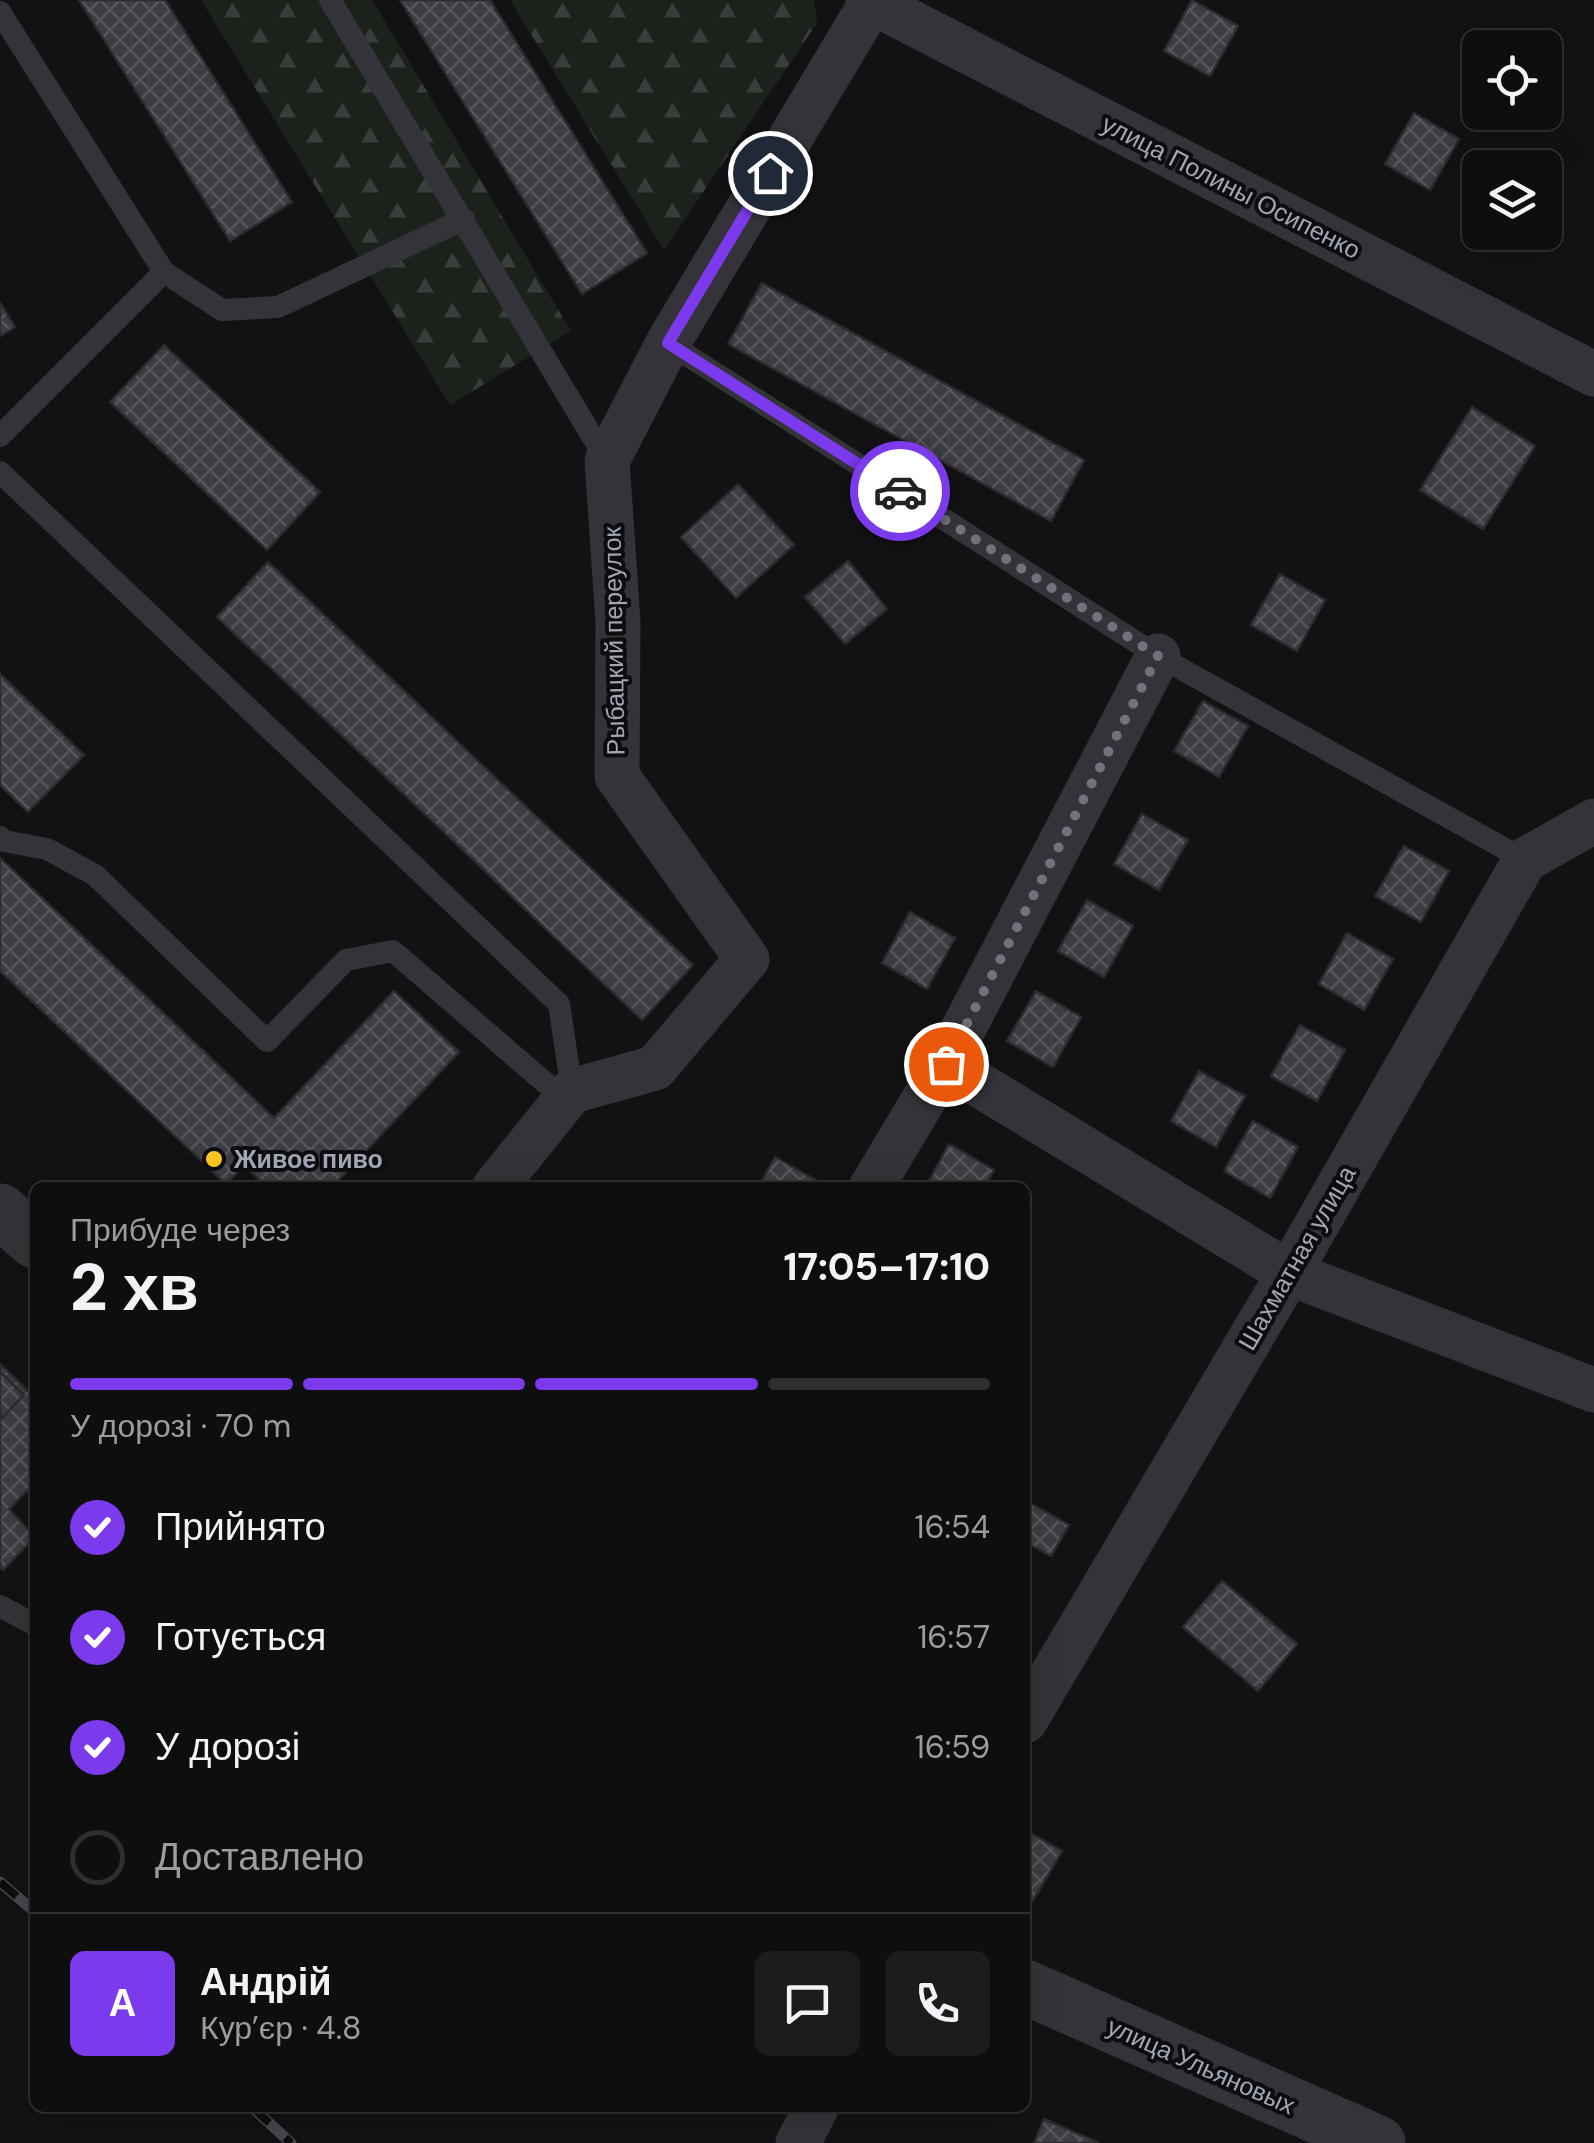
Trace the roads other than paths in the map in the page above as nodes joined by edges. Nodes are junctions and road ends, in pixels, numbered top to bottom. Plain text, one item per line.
1 (330, 0) edge
2 (871, 1) edge
3 (0, 12) edge
4 (464, 219) junction
5 (164, 272) junction
6 (668, 343) junction
7 (1594, 374) edge
8 (0, 436) edge
9 (607, 461) junction
10 (0, 472) edge
11 (1158, 656) junction
12 (1594, 822) edge
13 (0, 837) edge
14 (1525, 860) junction
15 (946, 1064) junction
16 (569, 1096) junction
17 (499, 1182) edge
18 (875, 1182) edge
19 (0, 1211) edge
20 (30, 1237) edge
21 (1289, 1273) junction
22 (1594, 1390) edge
23 (0, 1606) edge
24 (30, 1621) edge
25 (1030, 1712) edge
26 (1030, 1989) edge
27 (814, 2112) edge
28 (798, 2143) edge
29 (1378, 2143) edge

1 - 4 lane
2 - 6 street
2 - 7 street, улица Полины Осипенко
3 - 5 lane
4 - 5 lane
4 - 9 lane
5 - 8 lane
6 - 9 street
6 - 11 lane
9 - 16 street, Рыбацкий переулок
10 - 16 lane
11 - 14 lane
11 - 15 street
12 - 14 street
13 - 16 lane
14 - 21 street, Шахматная улица
15 - 18 street
15 - 21 street
16 - 17 street
19 - 20 street
21 - 22 street
21 - 25 street, Шахматная улица
23 - 24 lane
26 - 29 street, улица Ульяновых
27 - 28 street

